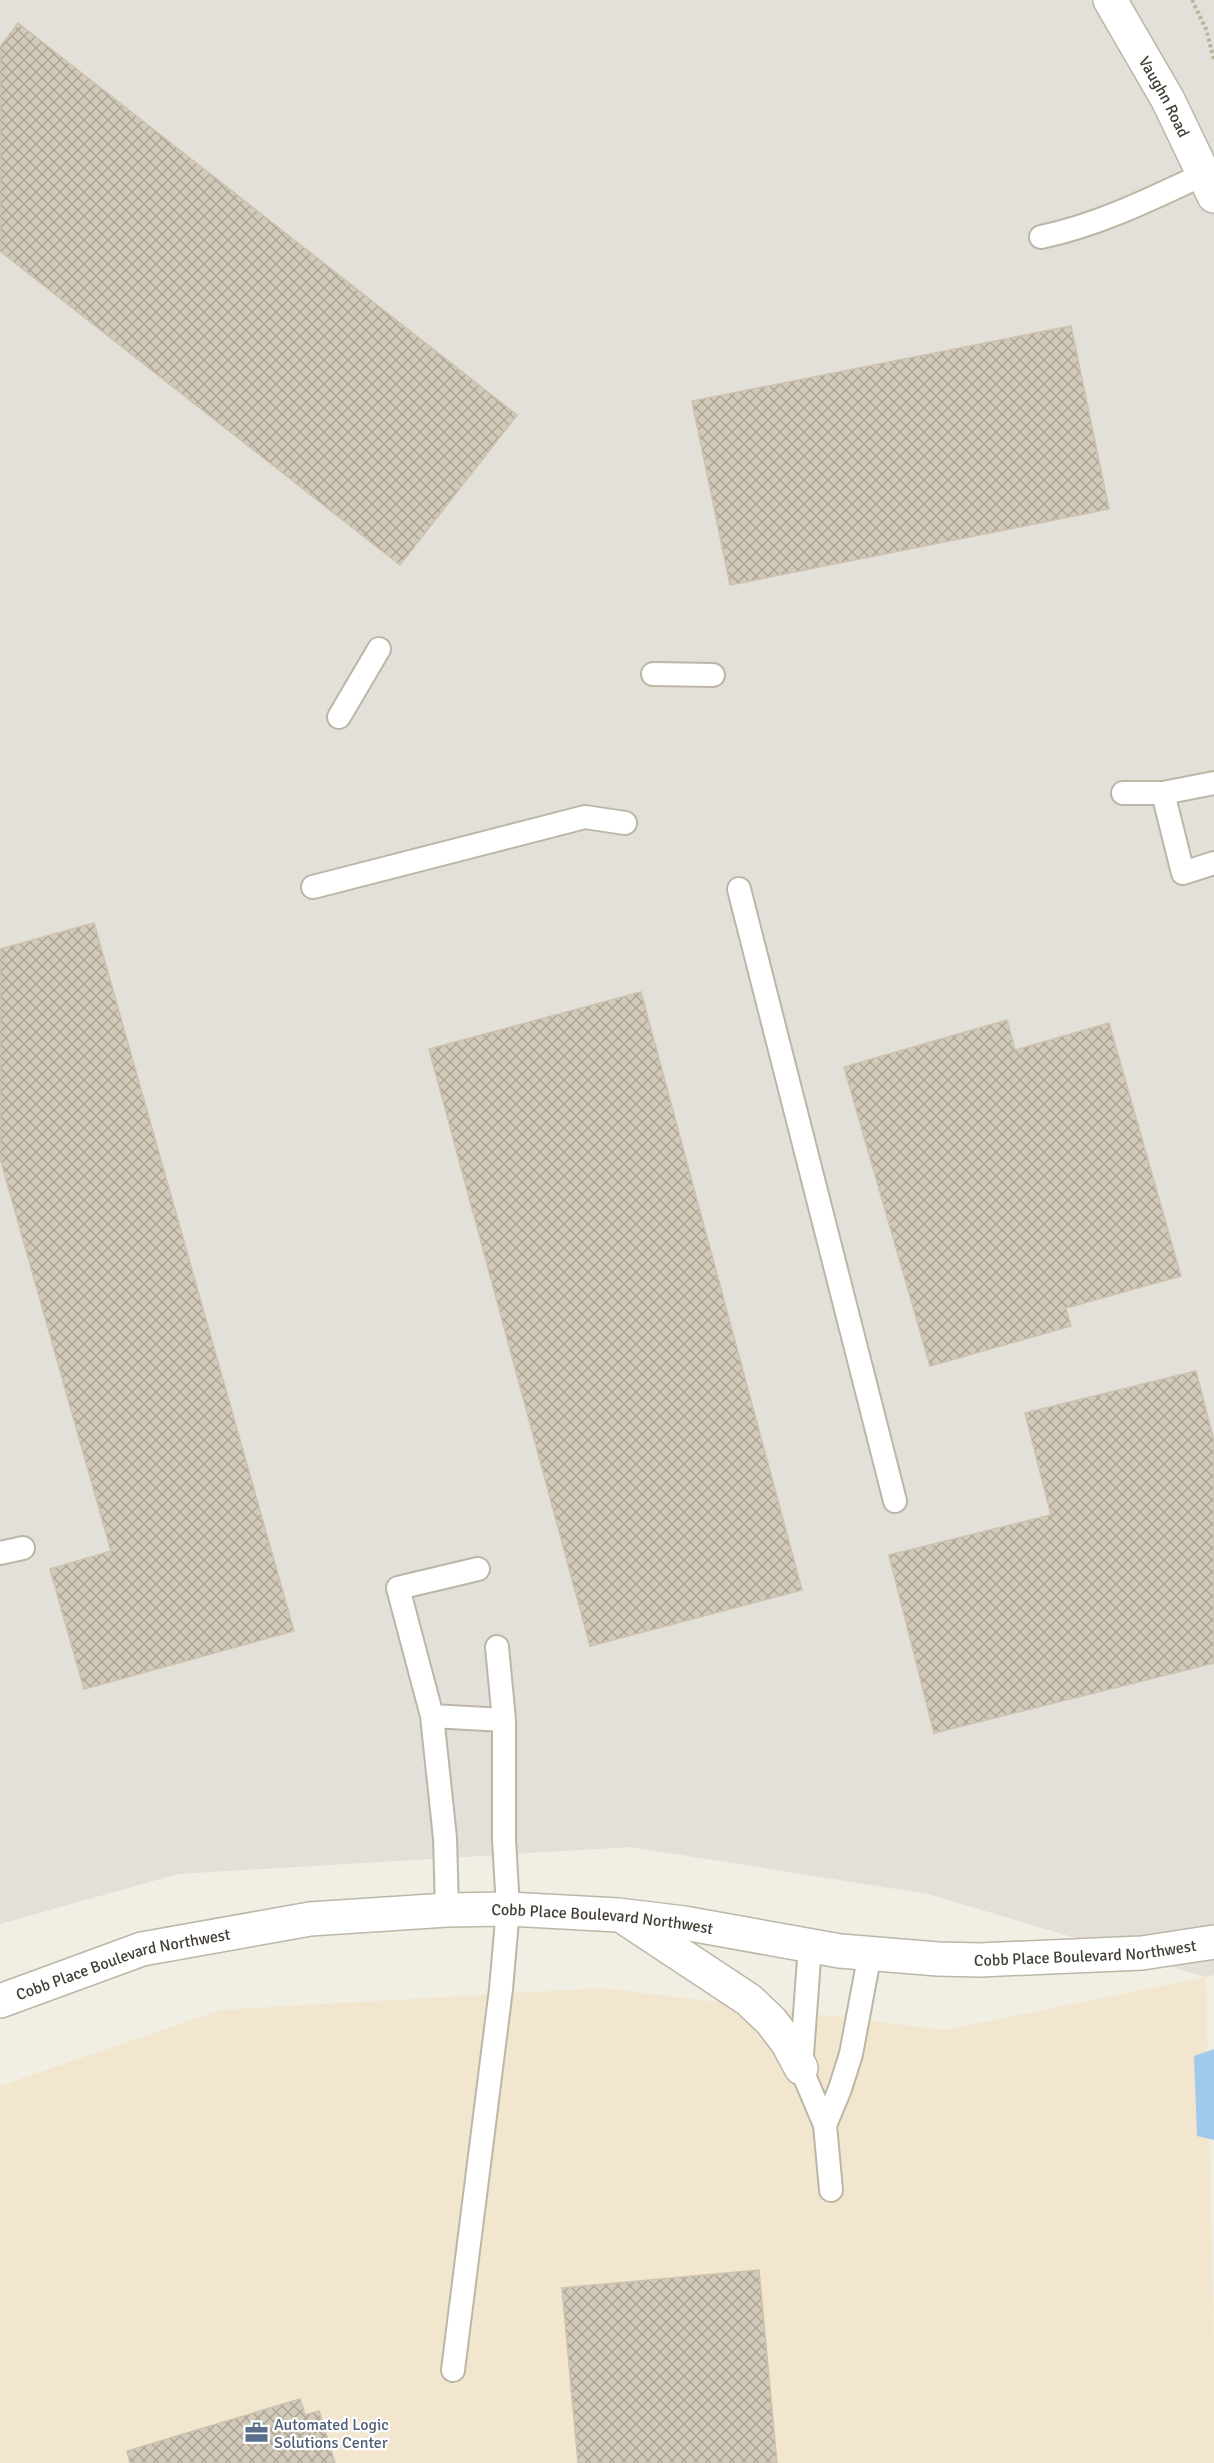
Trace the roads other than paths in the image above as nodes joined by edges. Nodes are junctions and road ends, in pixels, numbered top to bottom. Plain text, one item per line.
1 (1110, 0) edge
2 (1209, 185) edge
3 (1041, 237) dead end
4 (379, 649) dead end
5 (653, 674) dead end
6 (713, 675) dead end
7 (339, 717) dead end
8 (1214, 783) edge
9 (1163, 793) junction
10 (1123, 794) dead end
11 (625, 824) dead end
12 (1214, 863) edge
13 (313, 887) dead end
14 (739, 889) dead end
15 (895, 1501) dead end
16 (23, 1548) dead end
17 (0, 1553) edge
18 (478, 1569) dead end
19 (497, 1647) dead end
20 (432, 1716) junction
21 (504, 1720) junction
22 (508, 1909) junction
23 (447, 1910) junction
24 (618, 1914) junction
25 (1214, 1942) edge
26 (810, 1946) junction
27 (870, 1953) junction
28 (0, 2001) edge
29 (801, 2068) junction
30 (825, 2126) junction
31 (831, 2190) dead end
32 (453, 2370) dead end

1 - 2 street, Vaughn Road
2 - 3 lane
4 - 7 lane
5 - 6 lane
8 - 9 lane
9 - 10 lane
9 - 12 lane
11 - 13 lane
14 - 15 lane
16 - 17 lane
18 - 20 lane
19 - 21 lane
20 - 21 lane
20 - 23 lane
21 - 22 lane
22 - 23 street, Cobb Place Boulevard Northwest
22 - 24 street, Cobb Place Boulevard Northwest
22 - 32 lane
23 - 28 street, Cobb Place Boulevard Northwest
24 - 26 street, Cobb Place Boulevard Northwest
24 - 29 street
25 - 27 street, Cobb Place Boulevard Northwest
26 - 27 street, Cobb Place Boulevard Northwest
26 - 29 lane
27 - 30 lane
29 - 30 lane
30 - 31 lane

